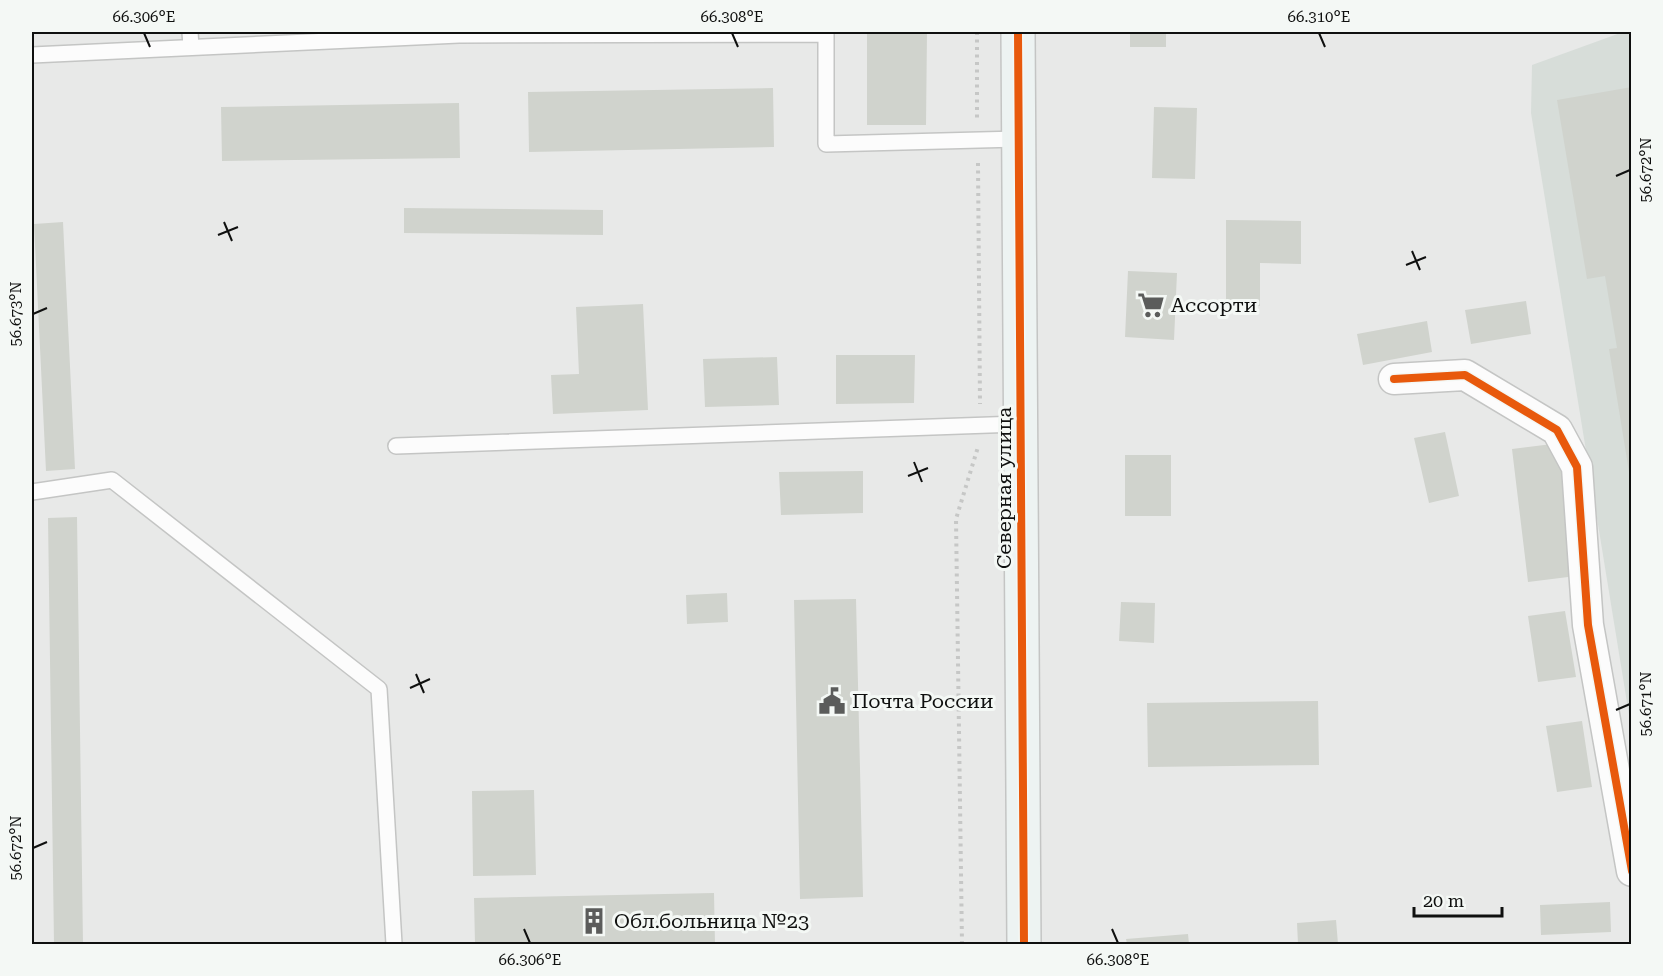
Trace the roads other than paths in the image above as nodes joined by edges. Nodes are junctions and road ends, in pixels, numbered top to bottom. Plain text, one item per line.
1 (1018, 32) edge
2 (826, 33) edge
3 (317, 36) edge
4 (190, 39) edge
5 (32, 55) edge
6 (1019, 139) junction
7 (1394, 380) dead end
8 (1020, 424) junction
9 (396, 446) dead end
10 (32, 492) edge
11 (1632, 871) edge
12 (394, 945) edge
13 (1024, 945) edge

1 - 6 street, Северная улица
2 - 3 lane
2 - 6 lane
3 - 4 lane
4 - 5 lane
6 - 8 street, Северная улица
7 - 11 street
8 - 9 lane
8 - 13 street, Северная улица
10 - 12 lane

